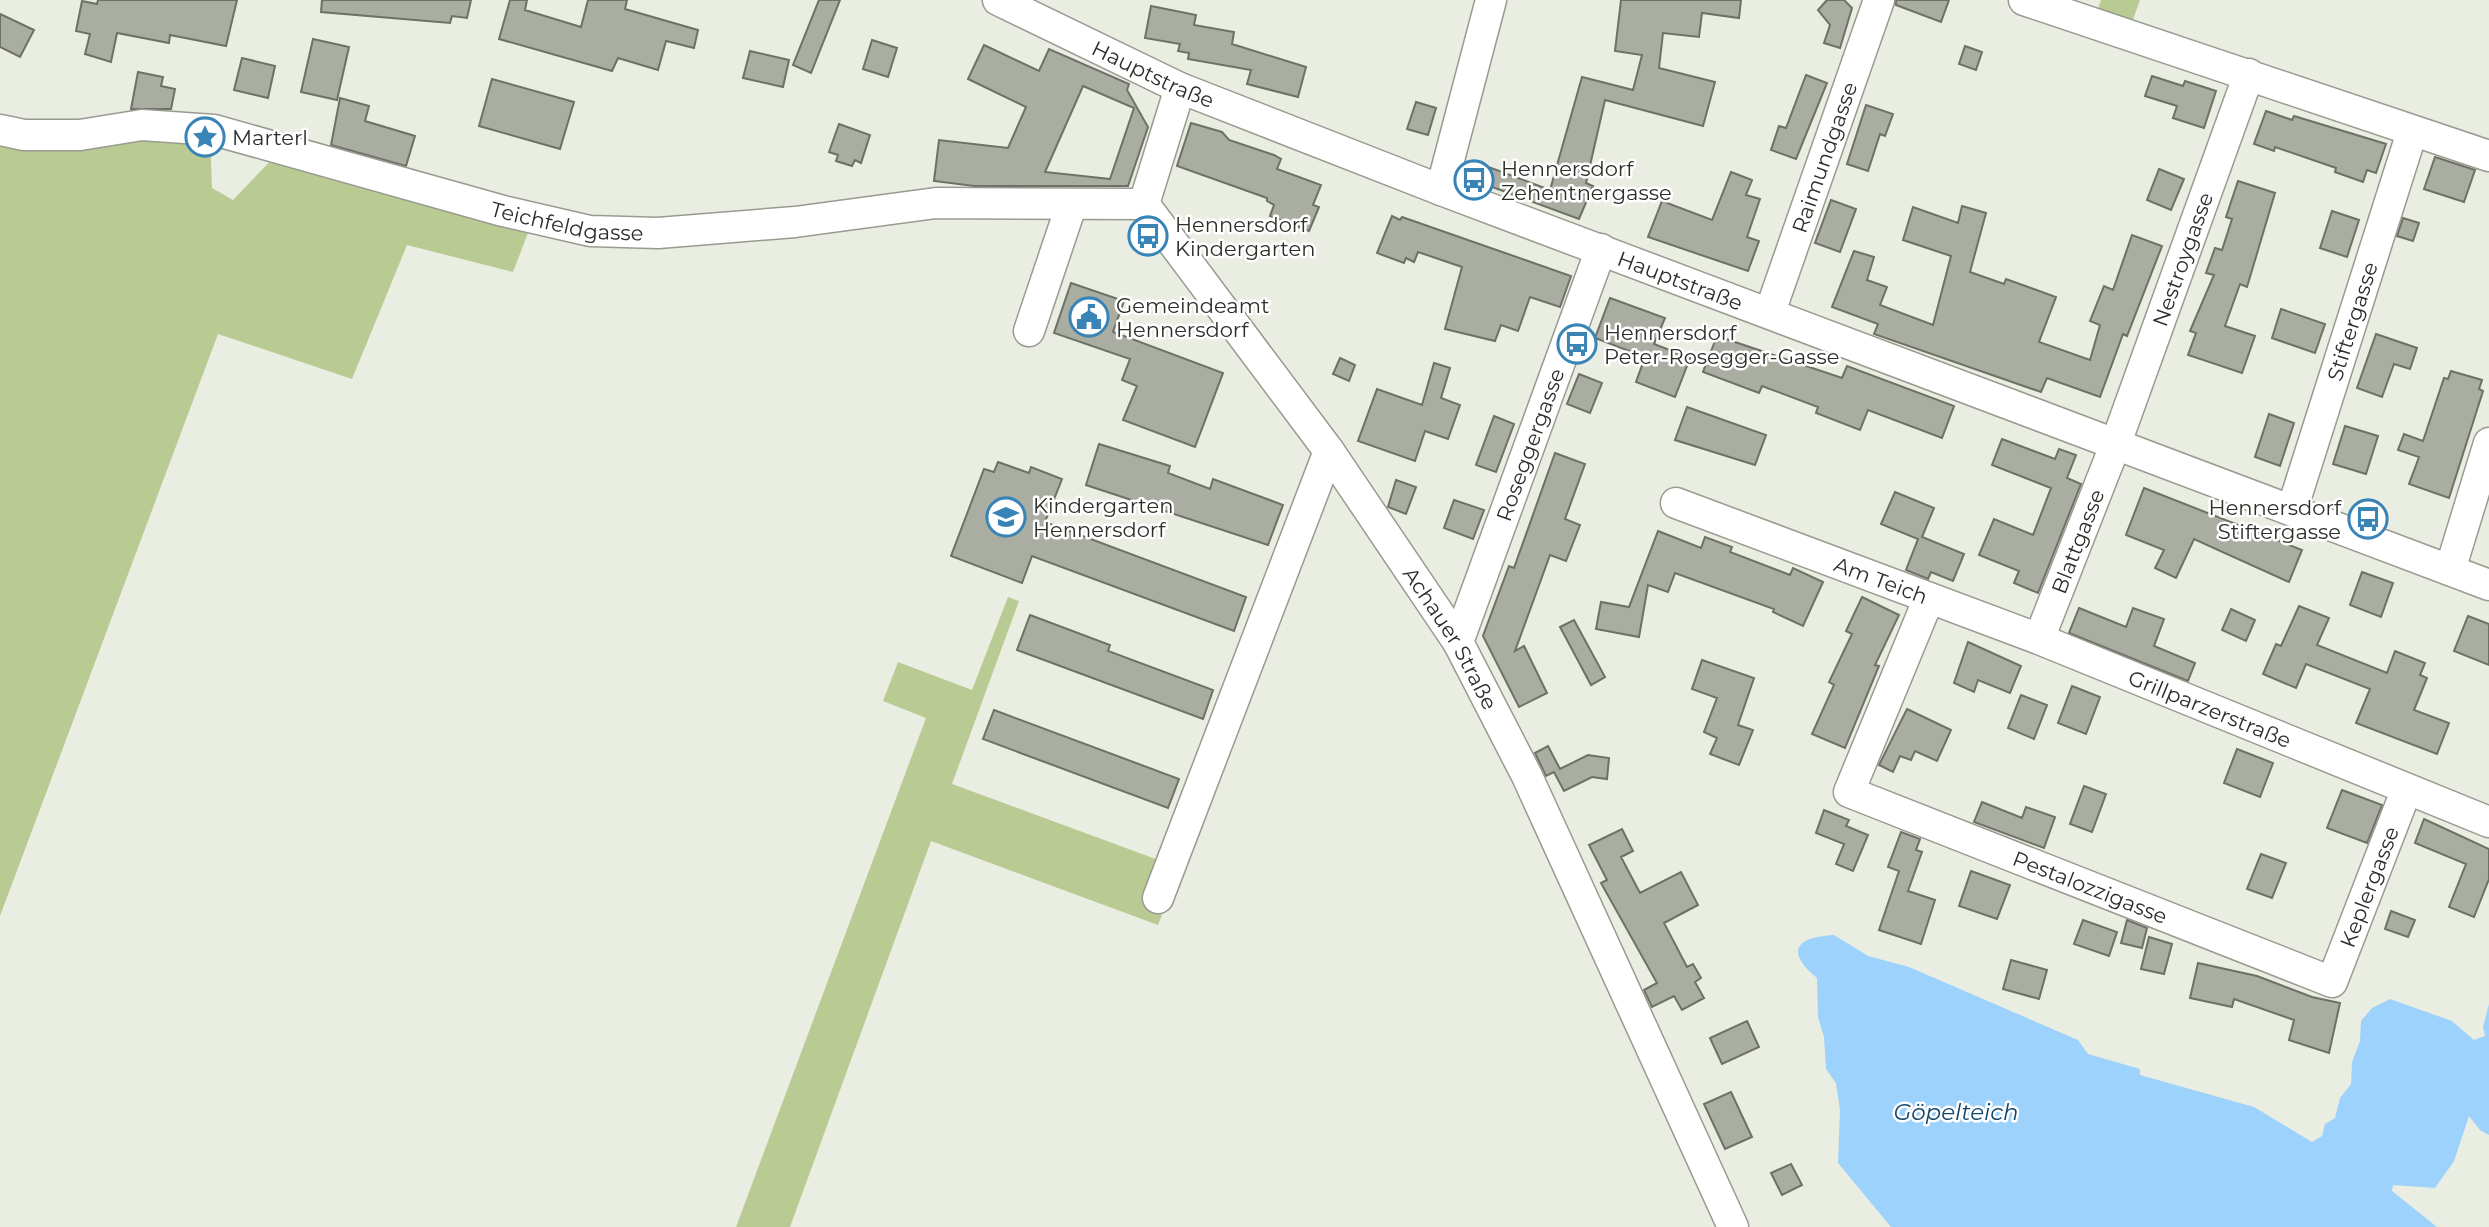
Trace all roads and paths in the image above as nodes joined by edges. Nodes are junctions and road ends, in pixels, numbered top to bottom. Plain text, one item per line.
1 (998, 0) edge
2 (1491, 0) edge
3 (1879, 0) edge
4 (2024, 0) edge
5 (2249, 74) junction
6 (1180, 88) junction
7 (0, 130) edge
8 (2412, 131) junction
9 (2489, 156) edge
10 (1441, 190) junction
11 (1144, 204) junction
12 (1071, 206) junction
13 (1601, 249) junction
14 (1770, 312) junction
15 (1029, 331) dead end
16 (2116, 443) junction
17 (2489, 443) edge
18 (1329, 451) junction
19 (1676, 503) dead end
20 (2292, 510) junction
21 (2450, 570) junction
22 (2489, 585) edge
23 (1929, 598) junction
24 (2039, 639) junction
25 (1458, 642) junction
26 (2406, 790) junction
27 (1849, 792) joint
28 (2489, 822) edge
29 (1158, 898) dead end
30 (2332, 982) joint
31 (1733, 1227) edge

1 - 6 street, Hauptstraße
2 - 10 street
3 - 14 street, Raimundgasse
4 - 5 street
5 - 8 street
5 - 16 street, Nestroygasse
6 - 10 street, Hauptstraße
6 - 11 street
7 - 12 street, Teichfeldgasse
8 - 9 street
8 - 20 street, Stiftergasse
10 - 13 street, Hauptstraße
11 - 12 street, Teichfeldgasse
11 - 18 street, Achauer Straße
12 - 15 street
13 - 14 street, Hauptstraße
13 - 25 street, Roseggergasse
14 - 16 street, Hauptstraße
16 - 20 street, Hauptstraße
16 - 24 street, Blattgasse
17 - 21 street
18 - 25 street, Achauer Straße
18 - 29 street
19 - 23 street, Am Teich
20 - 21 street, Hauptstraße
21 - 22 street, Hauptstraße
23 - 24 street, Grillparzerstraße
23 - 27 street, Am Teich
24 - 26 street, Grillparzerstraße
25 - 31 street, Achauer Straße
26 - 28 street, Grillparzerstraße
26 - 30 street, Keplergasse
27 - 30 street, Pestalozzigasse

